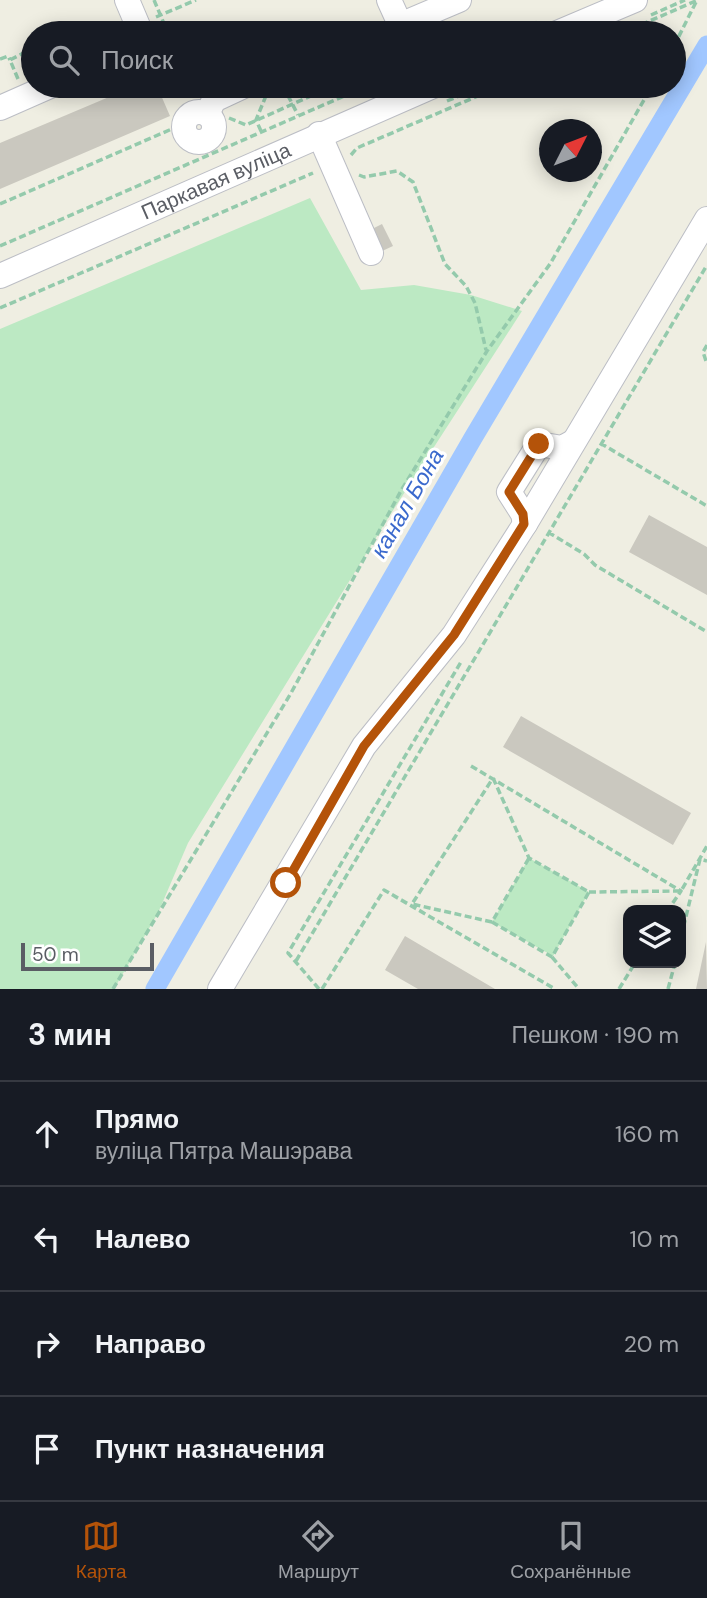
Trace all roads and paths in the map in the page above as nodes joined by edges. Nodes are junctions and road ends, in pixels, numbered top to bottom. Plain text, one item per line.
1 (127, 0) edge
2 (154, 0) edge
3 (196, 0) edge
4 (389, 0) edge
5 (459, 0) edge
6 (635, 0) edge
7 (697, 0) edge
8 (144, 21) edge
9 (148, 21) edge
10 (155, 21) edge
11 (398, 21) edge
12 (418, 21) edge
13 (585, 21) edge
14 (649, 21) edge
15 (686, 22) edge
16 (21, 54) edge
17 (0, 59) edge
18 (10, 60) junction
19 (21, 85) edge
20 (21, 98) edge
21 (194, 98) edge
22 (225, 98) edge
23 (265, 98) edge
24 (289, 98) edge
25 (306, 98) edge
26 (338, 98) edge
27 (403, 98) edge
28 (473, 98) edge
29 (645, 98) edge
30 (292, 104) junction
31 (0, 107) edge
32 (211, 107) junction
33 (298, 115) junction
34 (256, 120) junction
35 (261, 131) junction
36 (320, 134) junction
37 (181, 136) dead end
38 (343, 167) junction
39 (0, 204) edge
40 (707, 219) edge
41 (0, 246) edge
42 (371, 253) dead end
43 (707, 265) edge
44 (0, 276) edge
45 (0, 308) edge
46 (707, 345) edge
47 (486, 351) junction
48 (707, 364) edge
49 (584, 439) junction
50 (707, 506) edge
51 (536, 528) junction
52 (707, 632) edge
53 (471, 766) dead end
54 (492, 778) junction
55 (707, 846) edge
56 (529, 858) junction
57 (699, 859) junction
58 (707, 861) edge
59 (681, 891) junction
60 (589, 892) junction
61 (412, 904) junction
62 (671, 905) edge
63 (686, 915) edge
64 (492, 922) junction
65 (288, 953) dead end
66 (552, 957) junction
67 (296, 961) junction
68 (632, 968) edge
69 (674, 968) edge
70 (113, 989) edge
71 (220, 989) edge
72 (321, 989) edge
73 (555, 989) edge
74 (579, 989) edge
75 (619, 989) edge
76 (668, 989) edge

1 - 8 street
2 - 9 path
3 - 10 path
4 - 11 street
5 - 12 street
6 - 13 street
7 - 14 path
7 - 15 path
16 - 18 path
17 - 18 path
18 - 19 path
20 - 31 street
21 - 39 path
22 - 32 street
23 - 34 path
24 - 30 path
25 - 30 path
26 - 33 path
27 - 36 street, Паркавая вуліца
28 - 38 path
29 - 47 path
30 - 33 path
30 - 34 path
32 - 34 path
32 - 37 street
33 - 35 path
34 - 35 path
35 - 41 path
36 - 38 street
36 - 44 street, Паркавая вуліца
38 - 42 street
38 - 45 path
38 - 47 path
40 - 49 street
43 - 49 path
46 - 48 path
47 - 70 path
49 - 50 path
49 - 51 street
49 - 51 path
51 - 52 path
51 - 67 path
51 - 71 street
53 - 54 path
54 - 56 path
54 - 59 path
54 - 61 path
55 - 57 path
56 - 60 path
56 - 64 path
57 - 58 path
57 - 59 path
57 - 63 path
59 - 60 path
59 - 62 path
60 - 66 path
61 - 64 path
61 - 72 path
61 - 73 path
64 - 66 path
65 - 67 path
66 - 74 path
67 - 72 path
68 - 75 path
69 - 76 path

